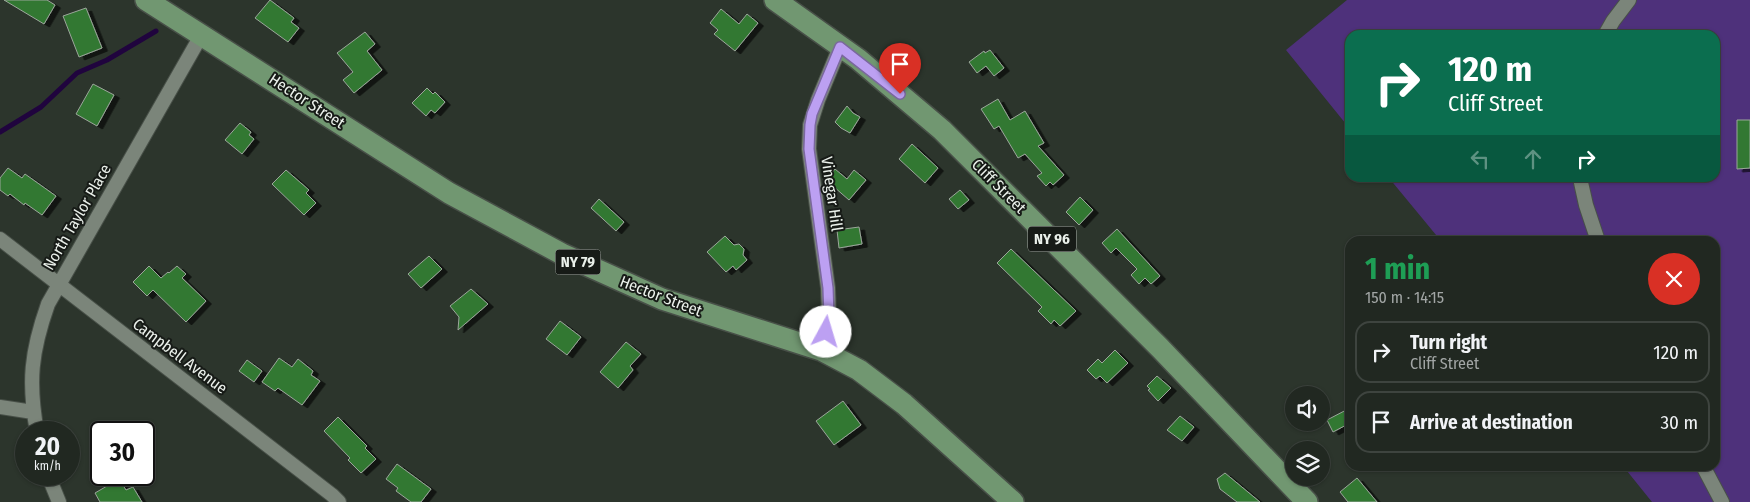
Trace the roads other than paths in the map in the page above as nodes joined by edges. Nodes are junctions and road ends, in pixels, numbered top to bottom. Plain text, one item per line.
1 (146, 0) edge
2 (775, 0) edge
3 (1630, 0) edge
4 (1608, 30) edge
5 (202, 34) junction
6 (840, 47) junction
7 (1581, 182) edge
8 (1596, 236) edge
9 (0, 239) edge
10 (59, 283) junction
11 (821, 350) junction
12 (0, 407) edge
13 (33, 412) junction
14 (35, 421) edge
15 (1706, 471) edge
16 (52, 486) edge
17 (59, 502) edge
18 (339, 502) edge
19 (1013, 502) edge
20 (1307, 502) edge
21 (1722, 502) edge

1 - 5 main road, Hector Street / NY 79
2 - 6 main road, Cliff Street / NY 96
3 - 4 street
5 - 10 street, North Taylor Place
5 - 11 main road, Hector Street / NY 79
6 - 11 street, Vinegar Hill
6 - 20 main road, Cliff Street / NY 96
7 - 8 street
9 - 10 street, Campbell Avenue
10 - 13 street, North Taylor Place
10 - 18 street, Campbell Avenue
11 - 19 main road, Hector Street / NY 79
12 - 13 street
13 - 14 street, North Taylor Place
15 - 21 street
16 - 17 street

